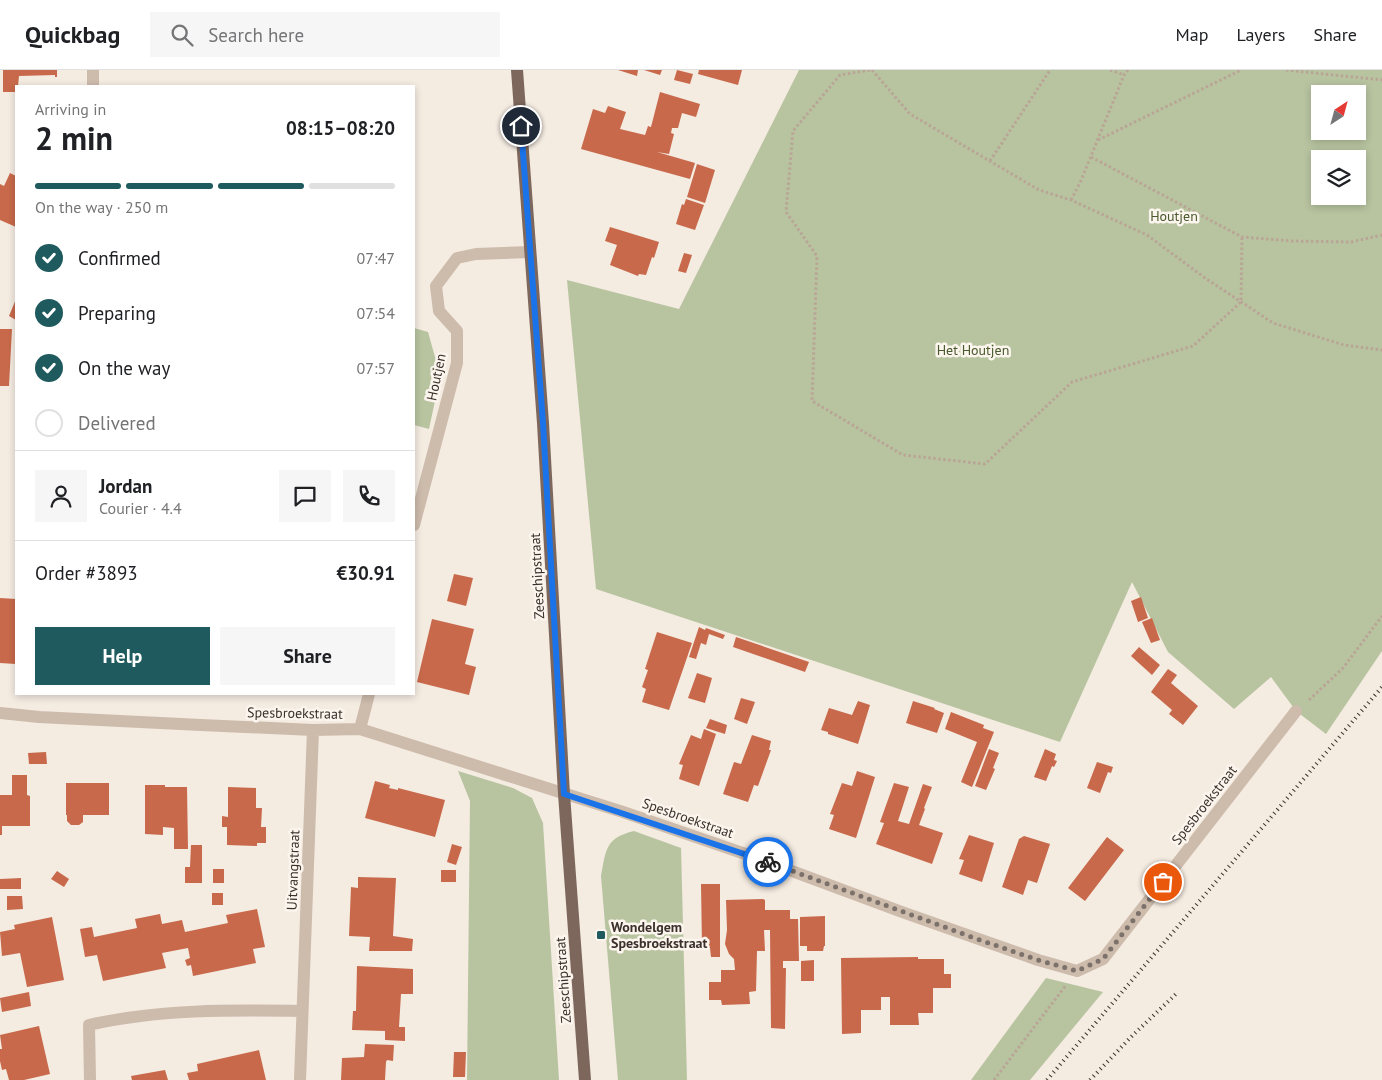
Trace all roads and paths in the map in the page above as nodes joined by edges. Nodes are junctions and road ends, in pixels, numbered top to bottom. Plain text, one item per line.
1 (93, 70) edge
2 (517, 70) edge
3 (871, 70) edge
4 (1050, 70) edge
5 (1110, 70) edge
6 (1128, 70) edge
7 (1241, 70) edge
8 (1286, 70) edge
9 (1124, 75) junction
10 (1382, 80) edge
11 (93, 85) edge
12 (1098, 140) junction
13 (1091, 157) junction
14 (990, 161) junction
15 (1072, 200) junction
16 (1382, 235) edge
17 (1242, 237) junction
18 (530, 252) junction
19 (1241, 302) junction
20 (1382, 350) edge
21 (415, 521) edge
22 (1382, 616) edge
23 (369, 695) edge
24 (1296, 711) joint
25 (0, 713) edge
26 (360, 729) junction
27 (313, 730) junction
28 (564, 794) junction
29 (1077, 971) junction
30 (302, 1011) junction
31 (90, 1080) edge
32 (300, 1080) edge
33 (585, 1080) edge
34 (994, 1080) edge

1 - 11 street
2 - 18 main road, Zeeschipstraat
3 - 14 path
3 - 19 path
4 - 14 path
5 - 9 path
6 - 9 path
7 - 12 path
8 - 10 path
9 - 12 path
12 - 13 path
13 - 15 path
13 - 17 path
14 - 15 path
15 - 19 path
16 - 17 path
17 - 19 path
18 - 21 street, Houtjen
18 - 28 main road, Zeeschipstraat
19 - 20 path
22 - 24 path
23 - 26 street
24 - 29 street, Spesbroekstraat
25 - 27 street, Spesbroekstraat
26 - 27 street, Spesbroekstraat
26 - 28 street, Spesbroekstraat
27 - 30 street, Uitvangstraat
28 - 29 street, Spesbroekstraat
28 - 33 main road, Zeeschipstraat
29 - 34 path
30 - 31 street
30 - 32 street, Uitvangstraat

